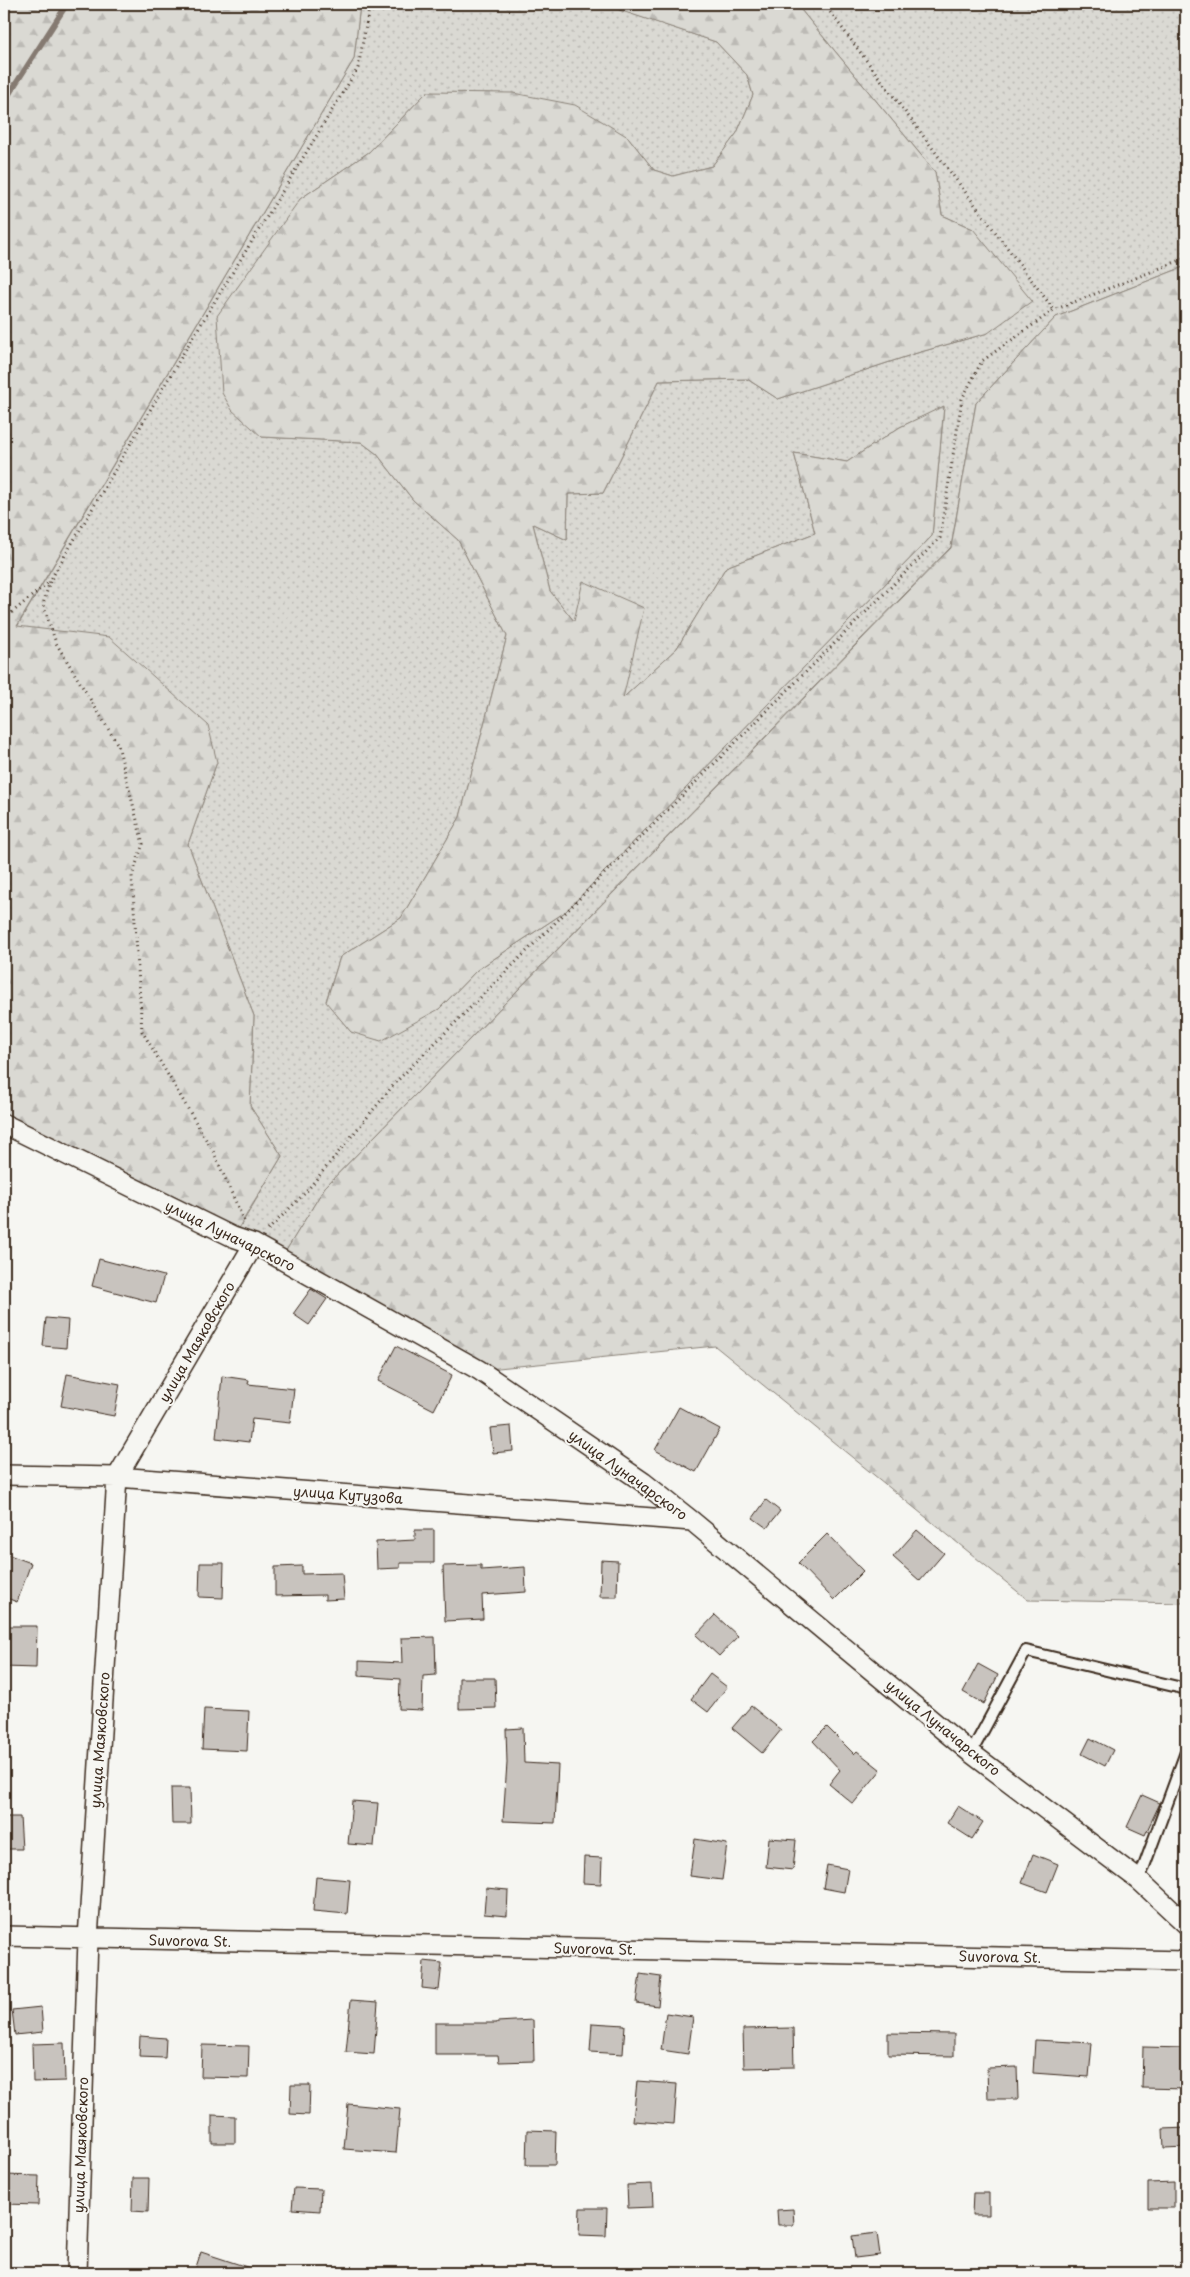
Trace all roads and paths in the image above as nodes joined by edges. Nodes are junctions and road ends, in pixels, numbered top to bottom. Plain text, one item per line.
1 (370, 4) edge
2 (824, 4) edge
3 (1186, 258) edge
4 (1054, 310) junction
5 (50, 581) junction
6 (4, 619) edge
7 (4, 1124) edge
8 (254, 1244) junction
9 (4, 1475) edge
10 (117, 1477) junction
11 (692, 1521) junction
12 (1186, 1689) edge
13 (1186, 1752) edge
14 (971, 1753) junction
15 (1139, 1880) junction
16 (1186, 1924) edge
17 (4, 1936) edge
18 (88, 1939) junction
19 (1186, 1961) edge
20 (77, 2273) edge

1 - 5 path
2 - 4 path
3 - 4 path
4 - 8 path
5 - 6 path
5 - 8 path
7 - 8 street, улица Луначарского
8 - 10 street, улица Маяковского
8 - 11 street, улица Луначарского
9 - 10 street, улица Кутузова
10 - 11 street, улица Кутузова
10 - 18 street, улица Маяковского
11 - 14 street, улица Луначарского
12 - 14 lane
13 - 15 lane
14 - 15 street, улица Луначарского
15 - 16 street, улица Луначарского
17 - 18 street, Suvorova St.
18 - 19 street, Suvorova St.
18 - 20 street, улица Маяковского

